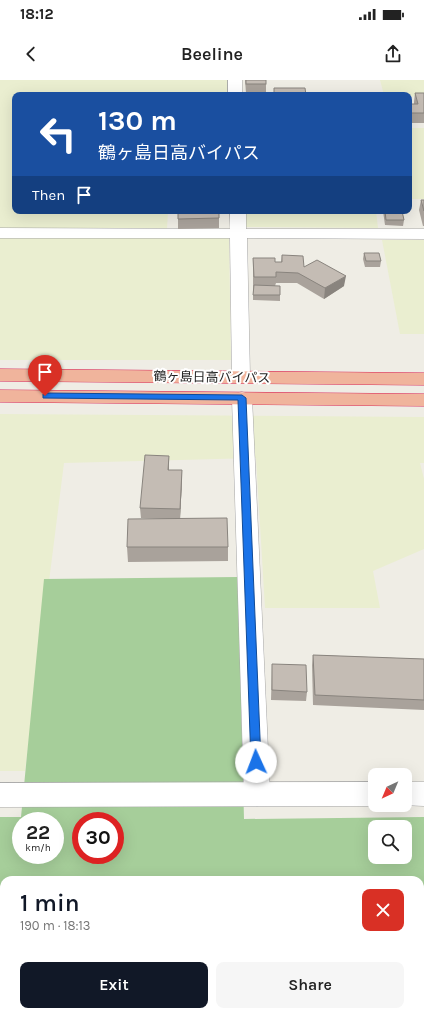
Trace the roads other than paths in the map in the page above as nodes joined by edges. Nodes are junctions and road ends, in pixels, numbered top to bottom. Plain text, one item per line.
1 (235, 80) edge
2 (235, 92) edge
3 (238, 214) edge
4 (0, 233) edge
5 (238, 234) junction
6 (424, 234) edge
7 (0, 375) edge
8 (424, 379) edge
9 (241, 387) junction
10 (0, 396) edge
11 (424, 400) edge
12 (257, 794) junction
13 (368, 794) edge
14 (412, 794) edge
15 (424, 794) edge
16 (0, 795) edge

1 - 2 street
3 - 5 street
4 - 5 street
5 - 6 street
5 - 9 street
7 - 9 highway, 鶴ヶ島日高バイパス
8 - 9 highway, 鶴ヶ島日高バイパス
9 - 10 highway, 鶴ヶ島日高バイパス
9 - 11 highway, 鶴ヶ島日高バイパス
9 - 12 street
12 - 13 street
12 - 16 street
14 - 15 street

